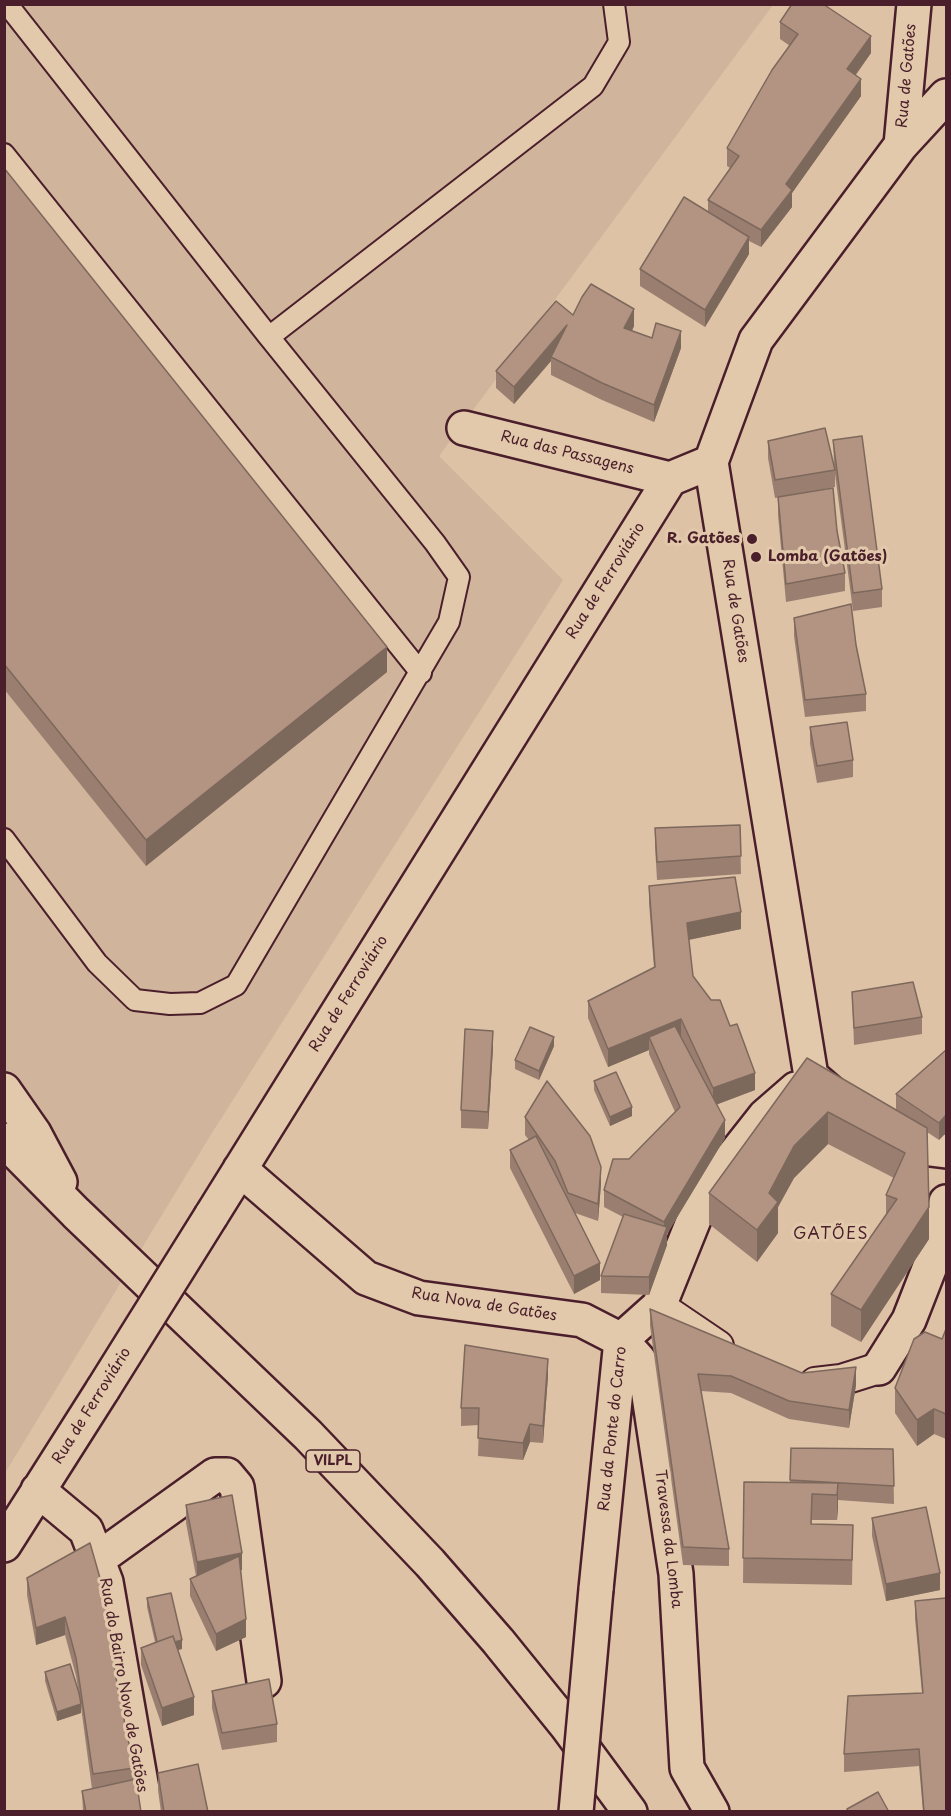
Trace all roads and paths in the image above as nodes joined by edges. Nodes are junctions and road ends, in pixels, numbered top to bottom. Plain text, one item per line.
1 (6, 4) edge
2 (614, 4) edge
3 (914, 4) edge
4 (946, 96) edge
5 (901, 145) junction
6 (4, 154) edge
7 (269, 337) junction
8 (464, 428) dead end
9 (711, 462) junction
10 (670, 479) junction
11 (420, 673) junction
12 (4, 839) edge
13 (811, 1076) junction
14 (4, 1090) edge
15 (4, 1140) edge
16 (946, 1151) edge
17 (4, 1163) edge
18 (240, 1169) junction
19 (946, 1202) edge
20 (76, 1213) junction
21 (659, 1306) junction
22 (621, 1340) junction
23 (743, 1359) edge
24 (879, 1368) joint
25 (785, 1377) edge
26 (38, 1490) junction
27 (4, 1545) edge
28 (98, 1559) junction
29 (264, 1681) edge
30 (146, 1812) edge
31 (576, 1812) edge
32 (630, 1812) edge
33 (712, 1812) edge

1 - 7 lane
2 - 7 lane
3 - 5 main road, Rua de Gatões
4 - 5 main road
5 - 9 main road, Rua de Gatões
6 - 11 lane
7 - 11 lane
8 - 10 main road, Rua das Passagens
9 - 10 main road
9 - 13 main road, Rua de Gatões
10 - 18 main road, Rua de Ferroviário
11 - 12 lane
13 - 16 main road
13 - 21 main road, Rua da Ponte do Carro
14 - 20 main road
15 - 20 main road, VILPL
17 - 20 main road
18 - 22 main road, Rua Nova de Gatões
18 - 26 main road, Rua de Ferroviário, bridge
19 - 24 main road
20 - 32 main road, VILPL
21 - 22 main road, Rua da Ponte do Carro
21 - 23 street
22 - 31 main road, Rua da Ponte do Carro, bridge
22 - 33 main road, Travessa da Lomba
24 - 25 street
26 - 27 main road, Rua de Ferroviário
26 - 28 main road, Rua do Bairro Novo de Gatões
28 - 29 main road, Rua do Bairro Novo de Gatões
28 - 30 main road, Rua do Bairro Novo de Gatões

